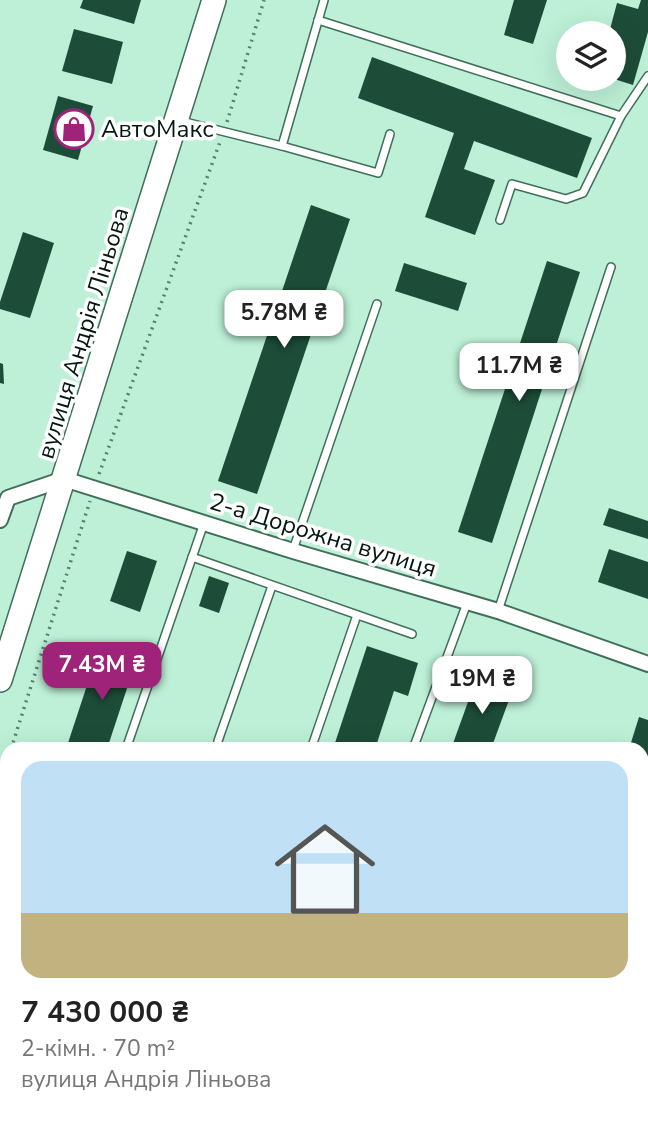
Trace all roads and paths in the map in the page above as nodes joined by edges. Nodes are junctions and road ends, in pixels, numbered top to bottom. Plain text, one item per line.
1 (214, 0) edge
2 (264, 0) edge
3 (324, 0) edge
4 (318, 20) junction
5 (648, 76) edge
6 (621, 116) junction
7 (177, 120) junction
8 (223, 133) junction
9 (390, 134) dead end
10 (282, 146) junction
11 (500, 220) dead end
12 (611, 267) dead end
13 (377, 304) dead end
14 (64, 479) junction
15 (94, 489) junction
16 (4, 496) edge
17 (0, 520) edge
18 (204, 523) junction
19 (293, 551) junction
20 (192, 557) junction
21 (272, 586) junction
22 (467, 602) junction
23 (498, 611) junction
24 (357, 615) junction
25 (412, 634) dead end
26 (648, 664) edge
27 (0, 680) edge
28 (218, 741) dead end
29 (13, 742) edge
30 (129, 742) edge
31 (313, 742) edge
32 (416, 742) edge

1 - 7 main road, вулиця Андрія Ліньова
2 - 8 path
3 - 4 lane
4 - 6 lane
4 - 10 lane
5 - 6 lane
6 - 11 lane
7 - 8 lane
7 - 14 main road, вулиця Андрія Ліньова
8 - 10 lane
8 - 15 path
9 - 10 lane
12 - 23 lane
13 - 19 lane
14 - 15 street, 2-а Дорожна вулиця
14 - 16 street
14 - 27 main road, вулиця Андрія Ліньова
15 - 18 street, 2-а Дорожна вулиця
15 - 29 path
16 - 17 street
18 - 19 street, 2-а Дорожна вулиця
18 - 20 lane
19 - 22 street, 2-а Дорожна вулиця
20 - 21 lane
20 - 30 lane
21 - 24 lane
21 - 28 lane
22 - 23 street, 2-а Дорожна вулиця
22 - 32 lane
23 - 26 street, 2-а Дорожна вулиця
24 - 25 lane
24 - 31 lane

